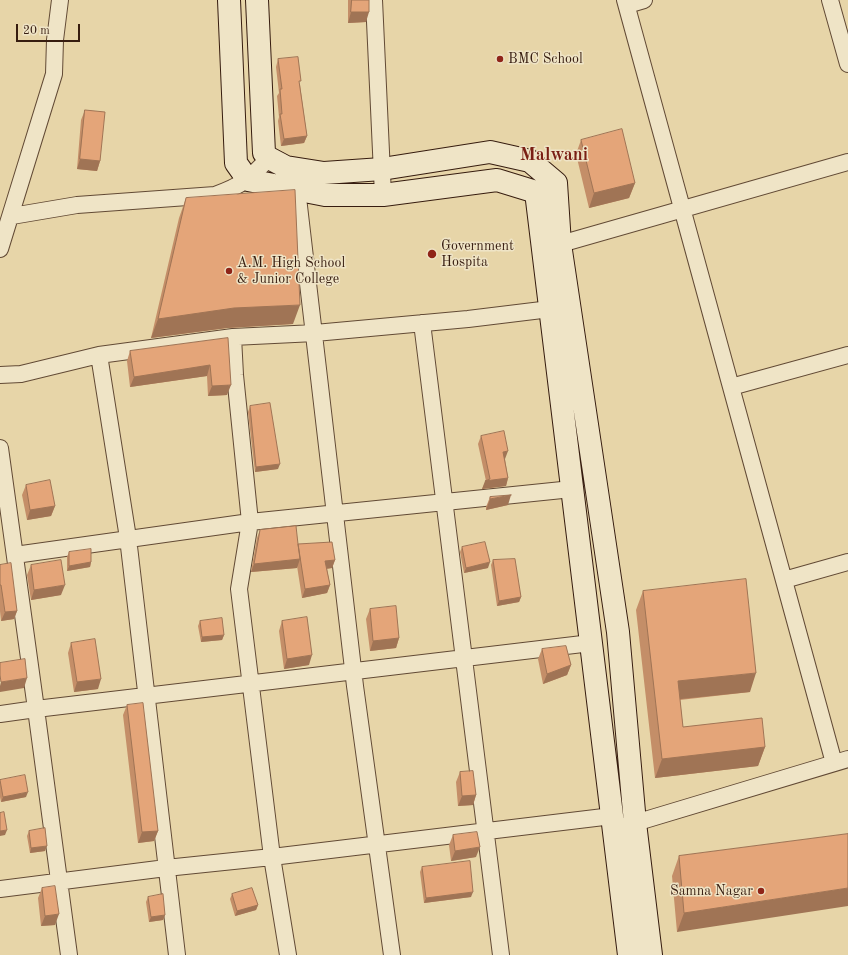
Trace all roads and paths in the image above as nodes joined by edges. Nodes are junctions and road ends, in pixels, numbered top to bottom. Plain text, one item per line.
1 (60, 0) edge
2 (229, 0) edge
3 (257, 0) edge
4 (374, 0) edge
5 (644, 0) edge
6 (830, 0) edge
7 (626, 2) edge
8 (848, 64) edge
9 (269, 158) junction
10 (848, 162) edge
11 (382, 169) junction
12 (248, 180) junction
13 (297, 189) junction
14 (383, 195) junction
15 (682, 209) junction
16 (12, 216) junction
17 (552, 246) junction
18 (0, 249) edge
19 (550, 309) junction
20 (422, 323) junction
21 (315, 333) junction
22 (233, 337) junction
23 (99, 355) junction
24 (848, 355) edge
25 (0, 375) edge
26 (731, 387) junction
27 (0, 448) edge
28 (572, 489) junction
29 (445, 504) junction
30 (336, 514) junction
31 (250, 522) junction
32 (128, 538) junction
33 (15, 554) junction
34 (848, 562) edge
35 (784, 580) junction
36 (591, 642) junction
37 (464, 658) junction
38 (354, 671) junction
39 (251, 684) junction
40 (146, 696) junction
41 (36, 709) junction
42 (0, 714) edge
43 (841, 761) edge
44 (613, 822) junction
45 (636, 823) junction
46 (486, 832) junction
47 (377, 843) junction
48 (272, 857) junction
49 (166, 868) junction
50 (59, 881) junction
51 (0, 890) edge
52 (69, 955) edge
53 (176, 955) edge
54 (288, 955) edge
55 (392, 955) edge
56 (501, 955) edge
57 (629, 955) edge
58 (651, 955) edge

1 - 16 street
2 - 12 street
3 - 9 street
4 - 11 street
5 - 7 street
6 - 8 street
7 - 15 street
9 - 11 street
9 - 12 street
10 - 15 street
11 - 14 street
11 - 17 street
12 - 13 street
12 - 16 street
13 - 14 street
13 - 21 street
14 - 17 street
15 - 17 street
15 - 26 street
16 - 18 street
17 - 19 street
17 - 45 street
19 - 20 street
19 - 28 street
20 - 21 street
20 - 29 street
21 - 22 street
21 - 30 street
22 - 23 street
22 - 31 street
23 - 25 street
23 - 32 street
24 - 26 street
26 - 35 street
27 - 33 street
28 - 29 street
28 - 36 street
29 - 30 street
29 - 37 street
30 - 31 street
30 - 38 street
31 - 32 street
31 - 39 street
32 - 33 street
32 - 40 street
33 - 41 street
34 - 35 street
35 - 43 street
36 - 37 street
36 - 44 street
37 - 38 street
37 - 46 street
38 - 39 street
38 - 47 street
39 - 40 street
39 - 48 street
40 - 41 street
40 - 49 street
41 - 42 street
41 - 50 street
43 - 45 street
44 - 45 street
44 - 46 street
44 - 57 street
45 - 58 street
46 - 47 street
46 - 56 street
47 - 48 street
47 - 55 street
48 - 49 street
48 - 54 street
49 - 50 street
49 - 53 street
50 - 51 street
50 - 52 street

